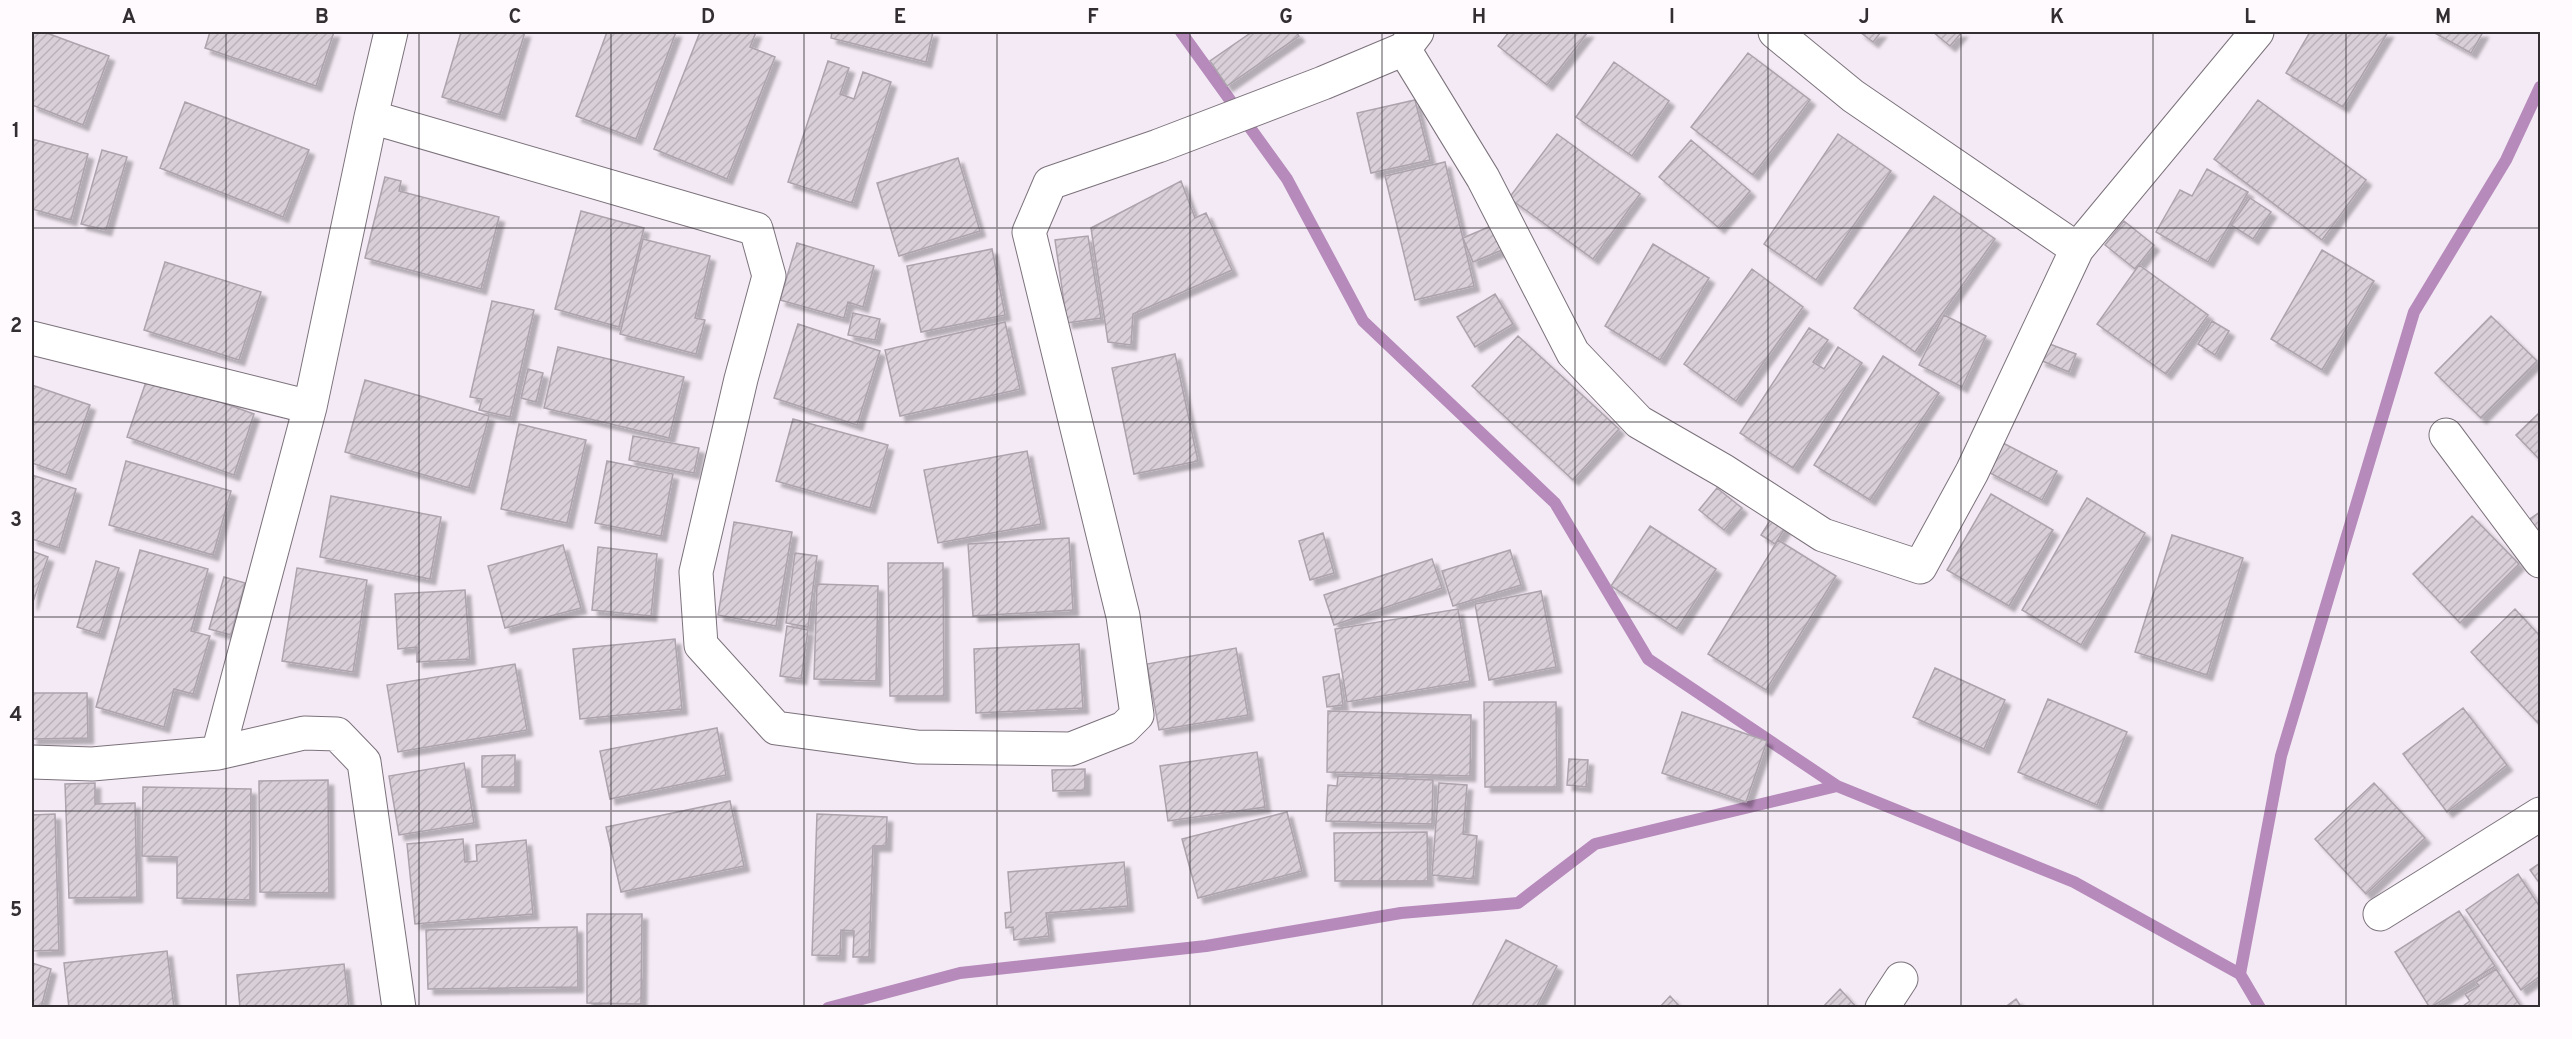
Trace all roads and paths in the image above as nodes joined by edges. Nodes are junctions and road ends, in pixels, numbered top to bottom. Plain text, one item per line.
1 (391, 32) edge
2 (1775, 32) edge
3 (2257, 32) edge
4 (1411, 40) edge
5 (371, 117) junction
6 (2077, 249) junction
7 (32, 338) edge
8 (310, 407) junction
9 (2446, 435) dead end
10 (2541, 561) edge
11 (218, 753) junction
12 (32, 762) edge
13 (2541, 814) edge
14 (2380, 914) dead end
15 (1902, 979) dead end
16 (399, 1008) edge
17 (1882, 1008) edge

1 - 5 street
2 - 6 street
3 - 6 street
4 - 5 street
4 - 6 street
5 - 8 street
7 - 8 street
8 - 11 street
9 - 10 street
11 - 12 street
11 - 16 street
13 - 14 street
15 - 17 street

